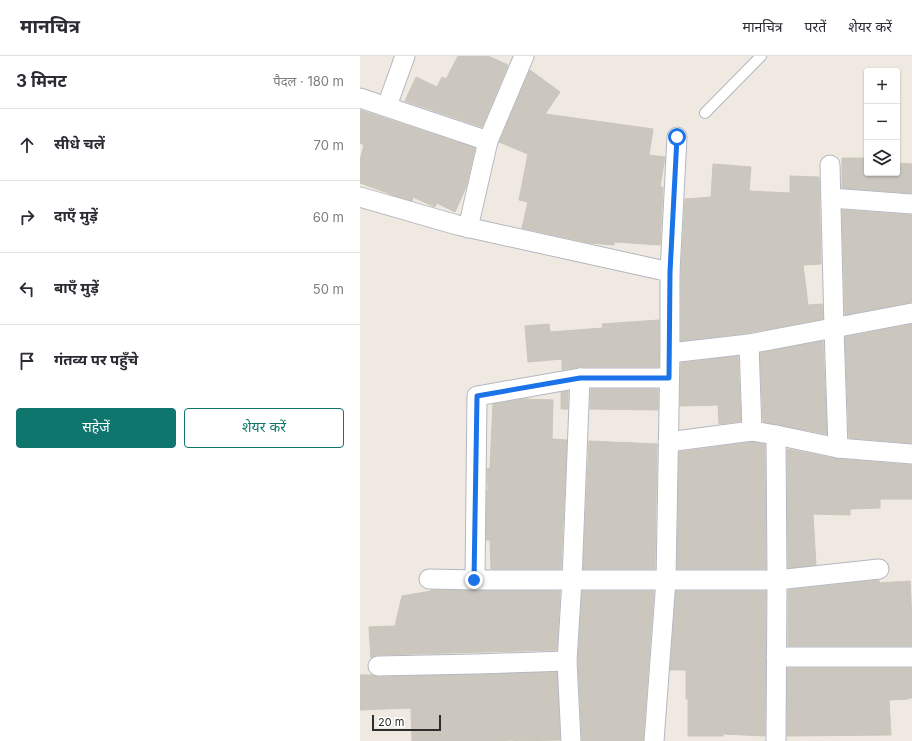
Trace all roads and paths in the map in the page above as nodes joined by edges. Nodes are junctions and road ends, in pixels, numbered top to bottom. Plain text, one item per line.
1 (405, 56) edge
2 (524, 56) edge
3 (761, 56) edge
4 (360, 98) edge
5 (387, 106) junction
6 (705, 113) dead end
7 (677, 137) dead end
8 (488, 141) junction
9 (830, 165) dead end
10 (360, 197) edge
11 (831, 198) junction
12 (912, 204) edge
13 (468, 228) junction
14 (670, 272) junction
15 (912, 312) edge
16 (834, 328) junction
17 (749, 344) junction
18 (670, 354) junction
19 (580, 378) junction
20 (669, 378) junction
21 (752, 431) junction
22 (776, 435) junction
23 (668, 442) junction
24 (838, 448) junction
25 (912, 454) edge
26 (879, 569) dead end
27 (429, 579) dead end
28 (474, 580) junction
29 (572, 580) junction
30 (666, 580) junction
31 (777, 580) junction
32 (776, 657) junction
33 (912, 657) edge
34 (567, 661) junction
35 (378, 666) dead end
36 (571, 741) edge
37 (654, 741) edge
38 (776, 741) edge

1 - 5 street
2 - 8 street
3 - 6 lane
4 - 5 street
5 - 8 street
7 - 14 street
8 - 13 street
9 - 11 street
10 - 13 street
11 - 12 street
11 - 16 street
13 - 14 street
14 - 18 street
15 - 16 street
16 - 17 street
16 - 24 street
17 - 18 street
17 - 21 street
18 - 20 street
19 - 20 street
19 - 28 street
19 - 29 street
20 - 23 street
21 - 22 street
21 - 23 street
22 - 24 street
22 - 31 street
23 - 30 street
24 - 25 street
26 - 31 street
27 - 28 street
28 - 29 street
29 - 30 street
29 - 34 street
30 - 31 street
30 - 37 street
31 - 32 street
32 - 33 street
32 - 38 street
34 - 35 street
34 - 36 street

